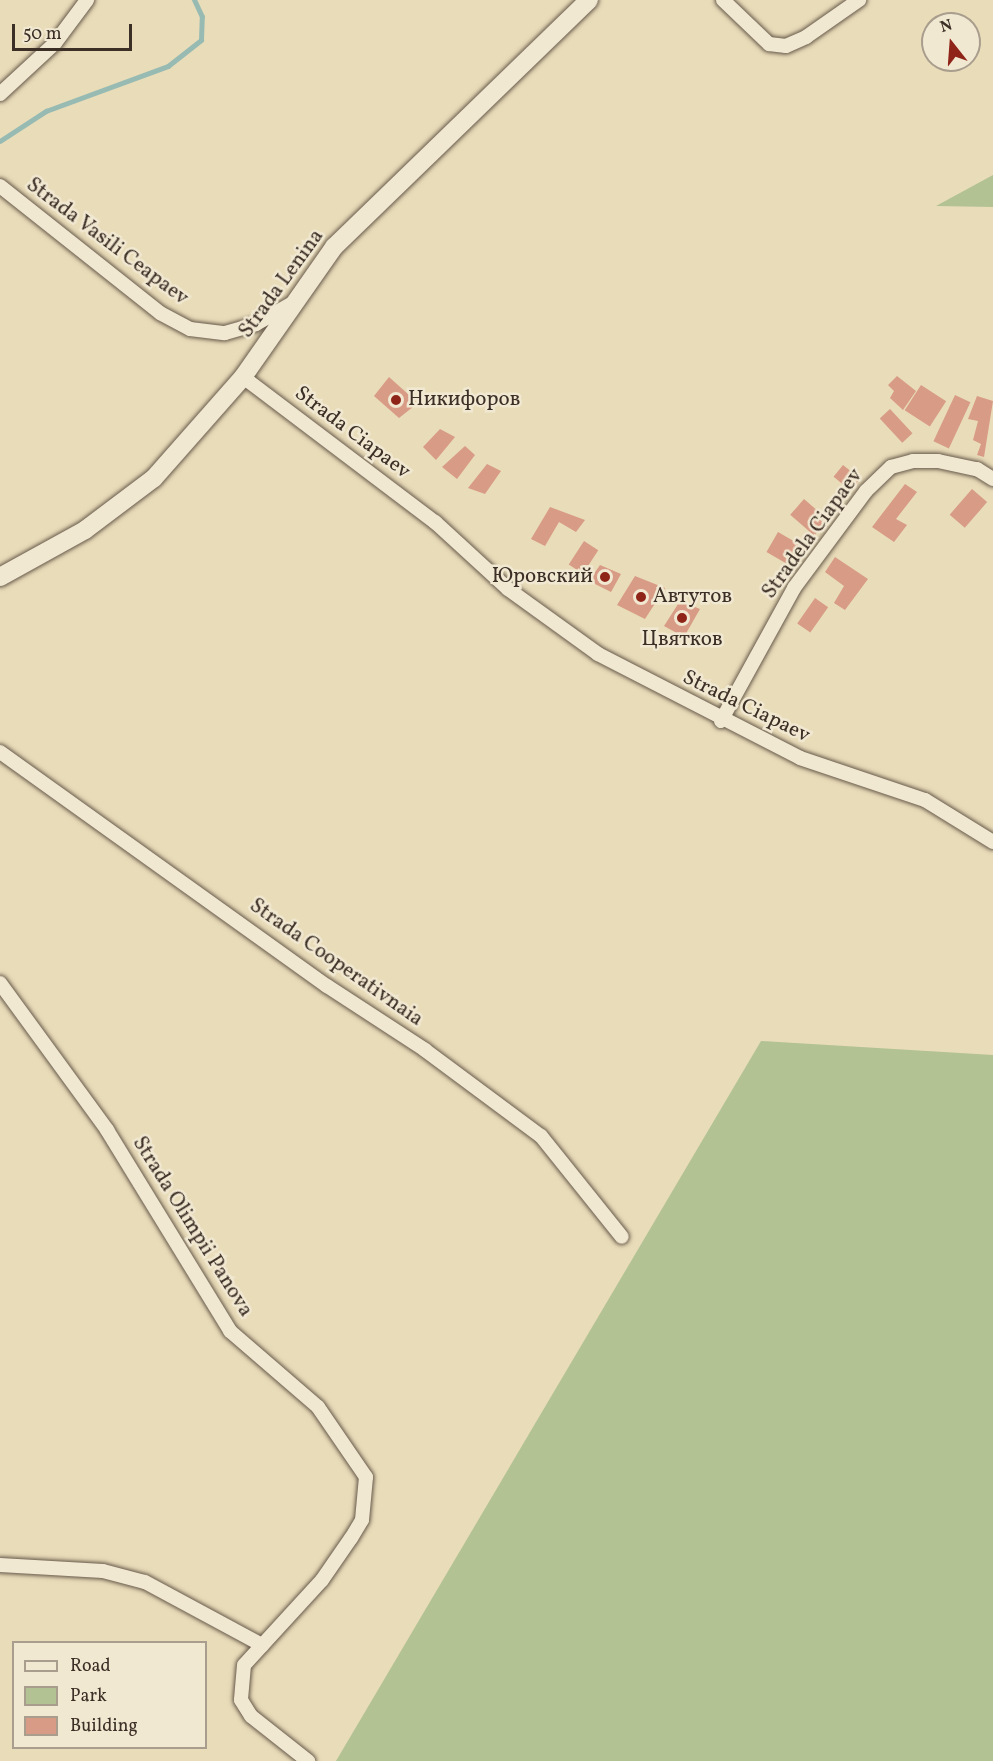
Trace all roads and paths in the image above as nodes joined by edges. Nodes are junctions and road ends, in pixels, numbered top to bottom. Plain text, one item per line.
1 (87, 0) edge
2 (590, 0) edge
3 (723, 0) edge
4 (859, 0) edge
5 (0, 94) edge
6 (2, 187) edge
7 (291, 304) junction
8 (243, 377) junction
9 (993, 479) edge
10 (0, 577) edge
11 (721, 721) junction
12 (0, 752) edge
13 (993, 842) edge
14 (0, 983) edge
15 (622, 1237) dead end
16 (0, 1565) edge
17 (262, 1645) junction
18 (308, 1761) edge

1 - 5 street
2 - 7 street, Strada Lenina
3 - 4 street
6 - 7 street, Strada Vasili Ceapaev
7 - 8 street, Strada Lenina
8 - 10 street, Strada Lenina
8 - 11 street, Strada Ciapaev
9 - 11 street, Stradela Ciapaev
11 - 13 street, Strada Ciapaev
12 - 15 street, Strada Cooperativnaia
14 - 17 street, Strada Olimpii Panova
16 - 17 street
17 - 18 street, Strada Olimpii Panova

